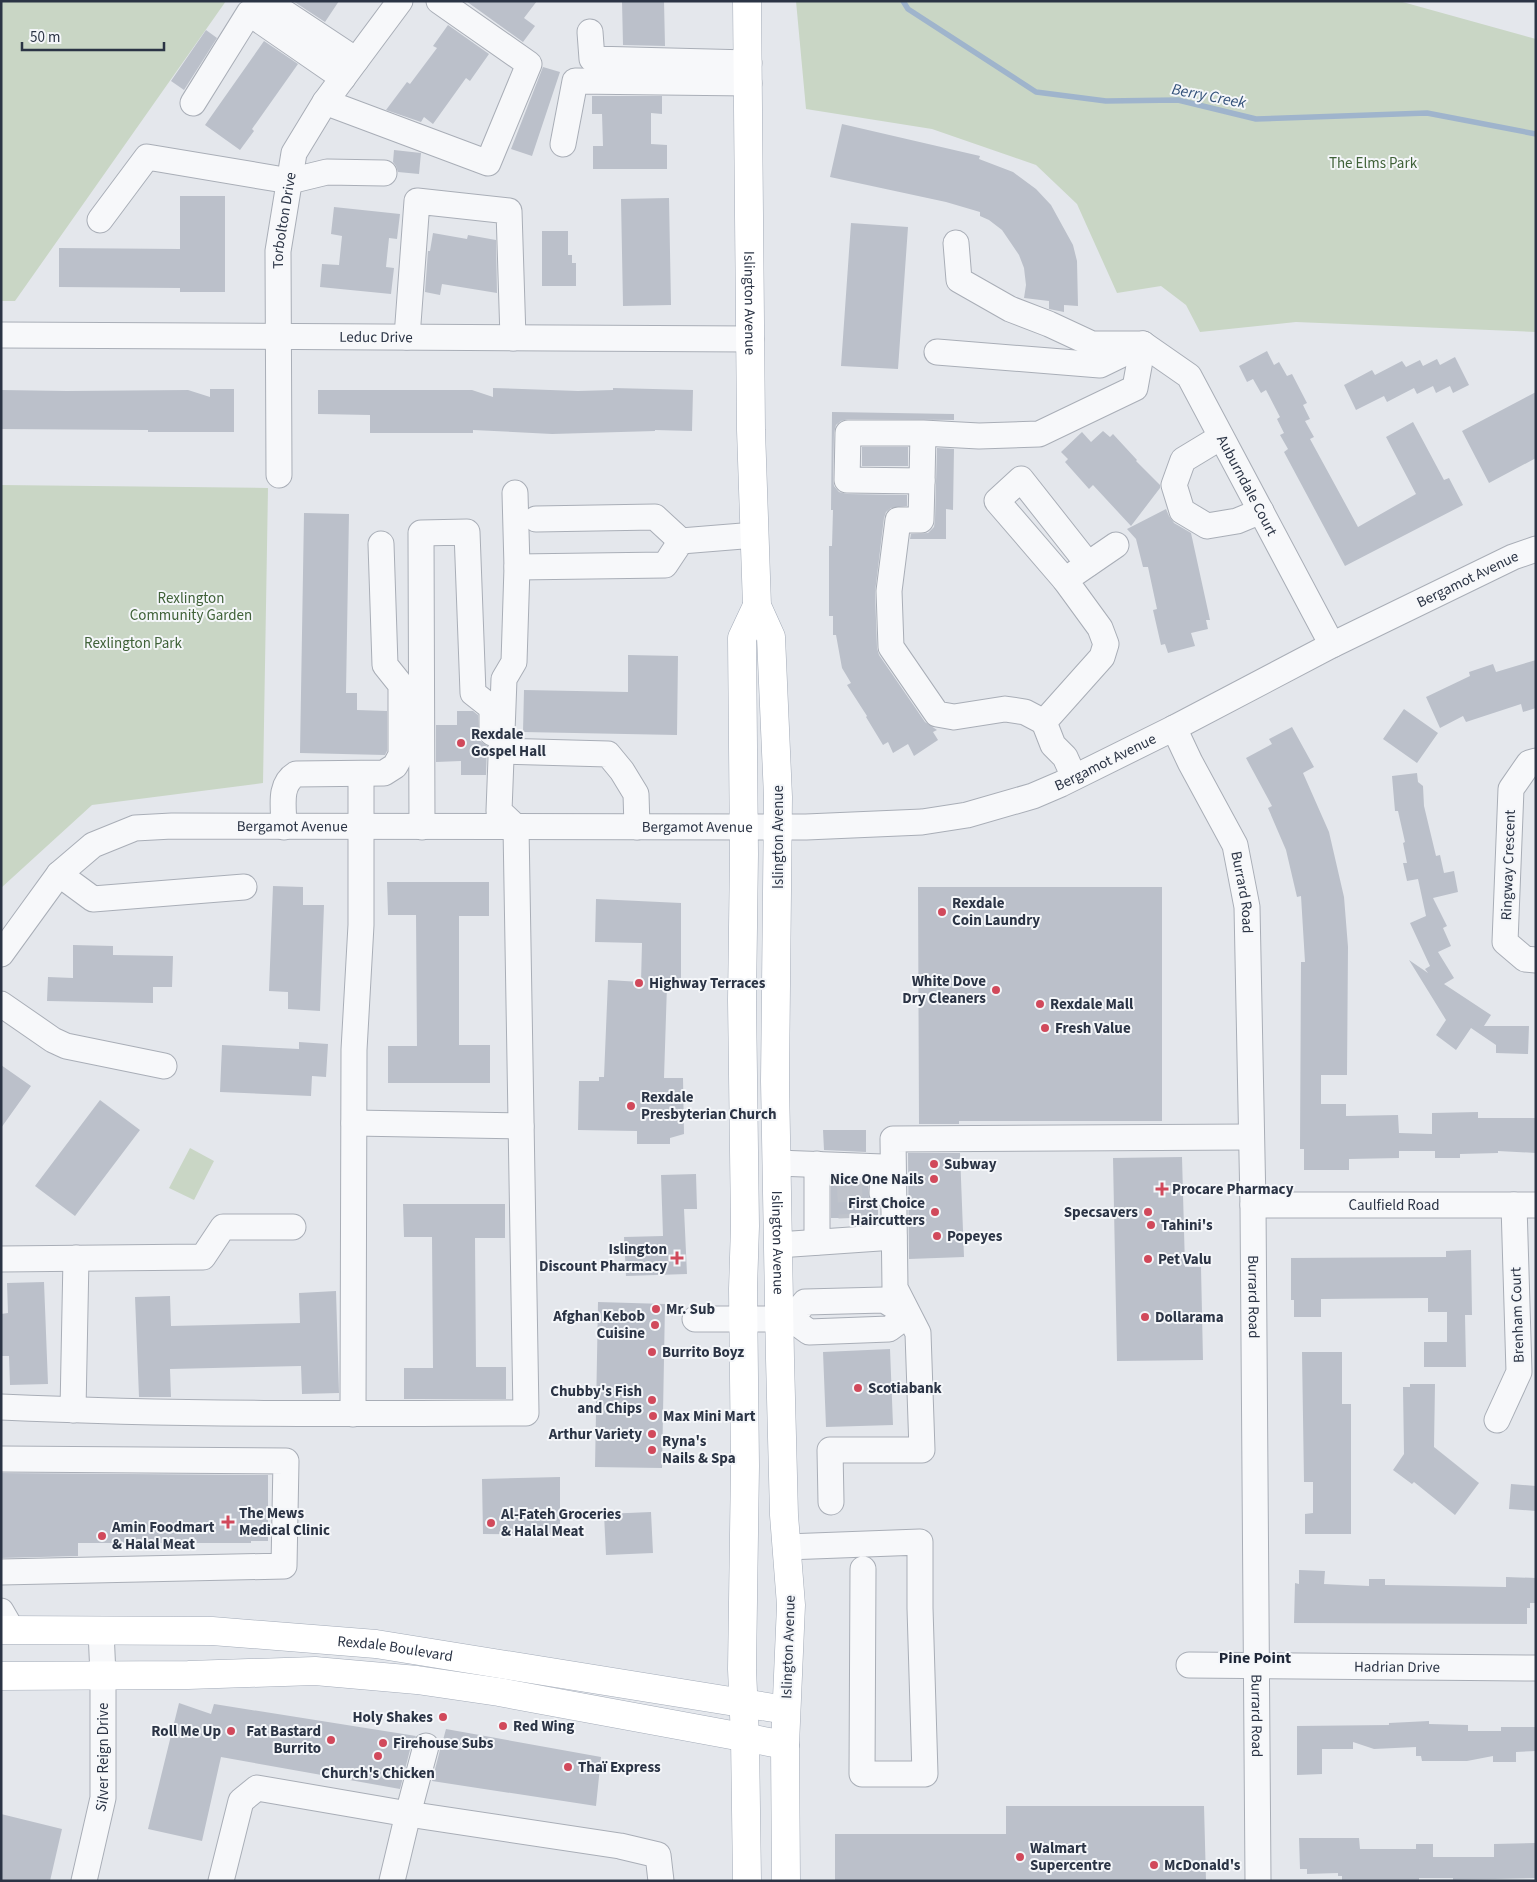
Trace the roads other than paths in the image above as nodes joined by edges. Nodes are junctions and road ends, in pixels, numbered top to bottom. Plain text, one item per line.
1 (268, 1) edge
2 (400, 1) edge
3 (439, 1) edge
4 (747, 1) edge
5 (590, 32) dead end
6 (349, 69) junction
7 (749, 73) junction
8 (325, 102) junction
9 (193, 103) dead end
10 (563, 144) dead end
11 (384, 174) dead end
12 (290, 181) junction
13 (100, 220) dead end
14 (956, 243) dead end
15 (1, 335) edge
16 (279, 336) junction
17 (407, 337) junction
18 (513, 338) junction
19 (751, 339) junction
20 (1143, 344) junction
21 (937, 352) dead end
22 (923, 433) junction
23 (1221, 437) junction
24 (279, 475) dead end
25 (922, 482) junction
26 (515, 493) dead end
27 (1260, 511) junction
28 (536, 519) dead end
29 (754, 536) junction
30 (681, 541) junction
31 (381, 544) dead end
32 (1116, 545) dead end
33 (1536, 549) edge
34 (1088, 564) junction
35 (517, 567) junction
36 (1065, 580) junction
37 (757, 606) junction
38 (1332, 645) junction
39 (1044, 722) junction
40 (1174, 728) junction
41 (500, 751) junction
42 (1536, 761) edge
43 (361, 774) junction
44 (1068, 781) junction
45 (508, 819) junction
46 (637, 826) junction
47 (284, 827) junction
48 (360, 827) junction
49 (422, 827) junction
50 (744, 827) junction
51 (778, 827) junction
52 (59, 874) junction
53 (244, 887) dead end
54 (1, 954) edge
55 (1536, 960) edge
56 (1, 1004) edge
57 (164, 1066) dead end
58 (354, 1123) junction
59 (521, 1126) junction
60 (1251, 1137) junction
61 (777, 1163) junction
62 (817, 1164) junction
63 (1253, 1205) junction
64 (1525, 1205) edge
65 (294, 1227) dead end
66 (888, 1238) junction
67 (817, 1242) junction
68 (778, 1245) junction
69 (76, 1258) junction
70 (1, 1260) edge
71 (908, 1315) junction
72 (695, 1319) dead end
73 (786, 1319) junction
74 (744, 1320) junction
75 (1, 1407) edge
76 (73, 1410) junction
77 (353, 1414) junction
78 (1497, 1420) dead end
79 (1, 1459) edge
80 (830, 1502) dead end
81 (786, 1547) junction
82 (862, 1569) dead end
83 (1, 1572) edge
84 (5, 1624) edge
85 (101, 1631) junction
86 (1188, 1665) dead end
87 (1256, 1666) junction
88 (1536, 1668) edge
89 (103, 1675) junction
90 (1, 1676) edge
91 (743, 1704) junction
92 (786, 1710) junction
93 (745, 1738) junction
94 (785, 1745) junction
95 (426, 1746) dead end
96 (408, 1814) junction
97 (84, 1881) edge
98 (221, 1881) edge
99 (392, 1881) edge
100 (661, 1881) edge
101 (746, 1881) edge
102 (786, 1881) edge
103 (1258, 1881) edge

1 - 6 street
2 - 6 street, Torbolton Drive
3 - 8 street
4 - 7 main road, Islington Avenue
5 - 7 street
6 - 8 street, Torbolton Drive
6 - 9 street
7 - 10 street
7 - 19 main road, Islington Avenue
8 - 12 street, Torbolton Drive
11 - 12 street
12 - 13 street
12 - 16 street, Torbolton Drive
14 - 20 street
15 - 16 street, Leduc Drive
16 - 17 street, Leduc Drive
16 - 24 street, Torbolton Drive
17 - 18 street, Leduc Drive
17 - 18 street
18 - 19 street, Leduc Drive
19 - 29 main road, Islington Avenue
20 - 21 street
20 - 22 street
20 - 23 street, Auburndale Court
22 - 25 street
22 - 25 street
23 - 27 street, Auburndale Court
23 - 27 street
25 - 39 street
26 - 35 street
27 - 38 street, Auburndale Court
28 - 30 street
29 - 30 street
29 - 37 main road, Islington Avenue
30 - 35 street
31 - 43 street
32 - 34 street
33 - 38 street, Bergamot Avenue
34 - 36 street
34 - 36 street
35 - 41 street
36 - 39 street
37 - 50 main road, Islington Avenue
37 - 51 main road, Islington Avenue
38 - 40 street, Bergamot Avenue
39 - 44 street
40 - 44 street, Bergamot Avenue
40 - 60 street, Burrard Road
41 - 45 street
41 - 46 street
42 - 55 street, Ringway Crescent
43 - 47 street
43 - 48 street
44 - 51 street, Bergamot Avenue
45 - 46 street, Bergamot Avenue
45 - 49 street, Bergamot Avenue
45 - 49 street
45 - 59 street
46 - 50 street, Bergamot Avenue
47 - 48 street, Bergamot Avenue
47 - 52 street, Bergamot Avenue
48 - 49 street, Bergamot Avenue
48 - 58 street
50 - 51 street, Bergamot Avenue
50 - 74 main road, Islington Avenue
51 - 61 main road, Islington Avenue
52 - 53 street
52 - 54 street, Bergamot Avenue
56 - 57 street
58 - 59 street
58 - 77 street
59 - 77 street
60 - 63 street, Burrard Road
60 - 66 street
61 - 62 street
61 - 68 main road, Islington Avenue
62 - 66 street
62 - 67 street
63 - 64 street, Caulfield Road
63 - 87 street, Burrard Road
64 - 78 street, Brenham Court
65 - 69 street
66 - 67 street
66 - 71 street
67 - 68 street
68 - 73 main road, Islington Avenue
69 - 70 street
69 - 76 street
71 - 73 street
71 - 80 street
72 - 74 street
73 - 74 street
73 - 81 main road, Islington Avenue
74 - 91 main road, Islington Avenue
75 - 76 street
76 - 77 street
79 - 83 street
81 - 82 street
81 - 92 main road, Islington Avenue
84 - 85 main road, Rexdale Boulevard
85 - 89 street, Silver Reign Drive
85 - 91 main road, Rexdale Boulevard
86 - 87 street, Hadrian Drive
87 - 88 street, Hadrian Drive
87 - 103 street, Burrard Road
89 - 90 main road, Rexdale Boulevard
89 - 93 main road, Rexdale Boulevard
89 - 97 street, Silver Reign Drive
91 - 92 main road, Rexdale Boulevard
91 - 93 main road, Islington Avenue
92 - 94 main road, Islington Avenue
93 - 94 main road, Rexdale Boulevard
93 - 101 main road, Islington Avenue
94 - 102 main road, Islington Avenue
95 - 96 street
96 - 98 street
96 - 99 street
96 - 100 street

